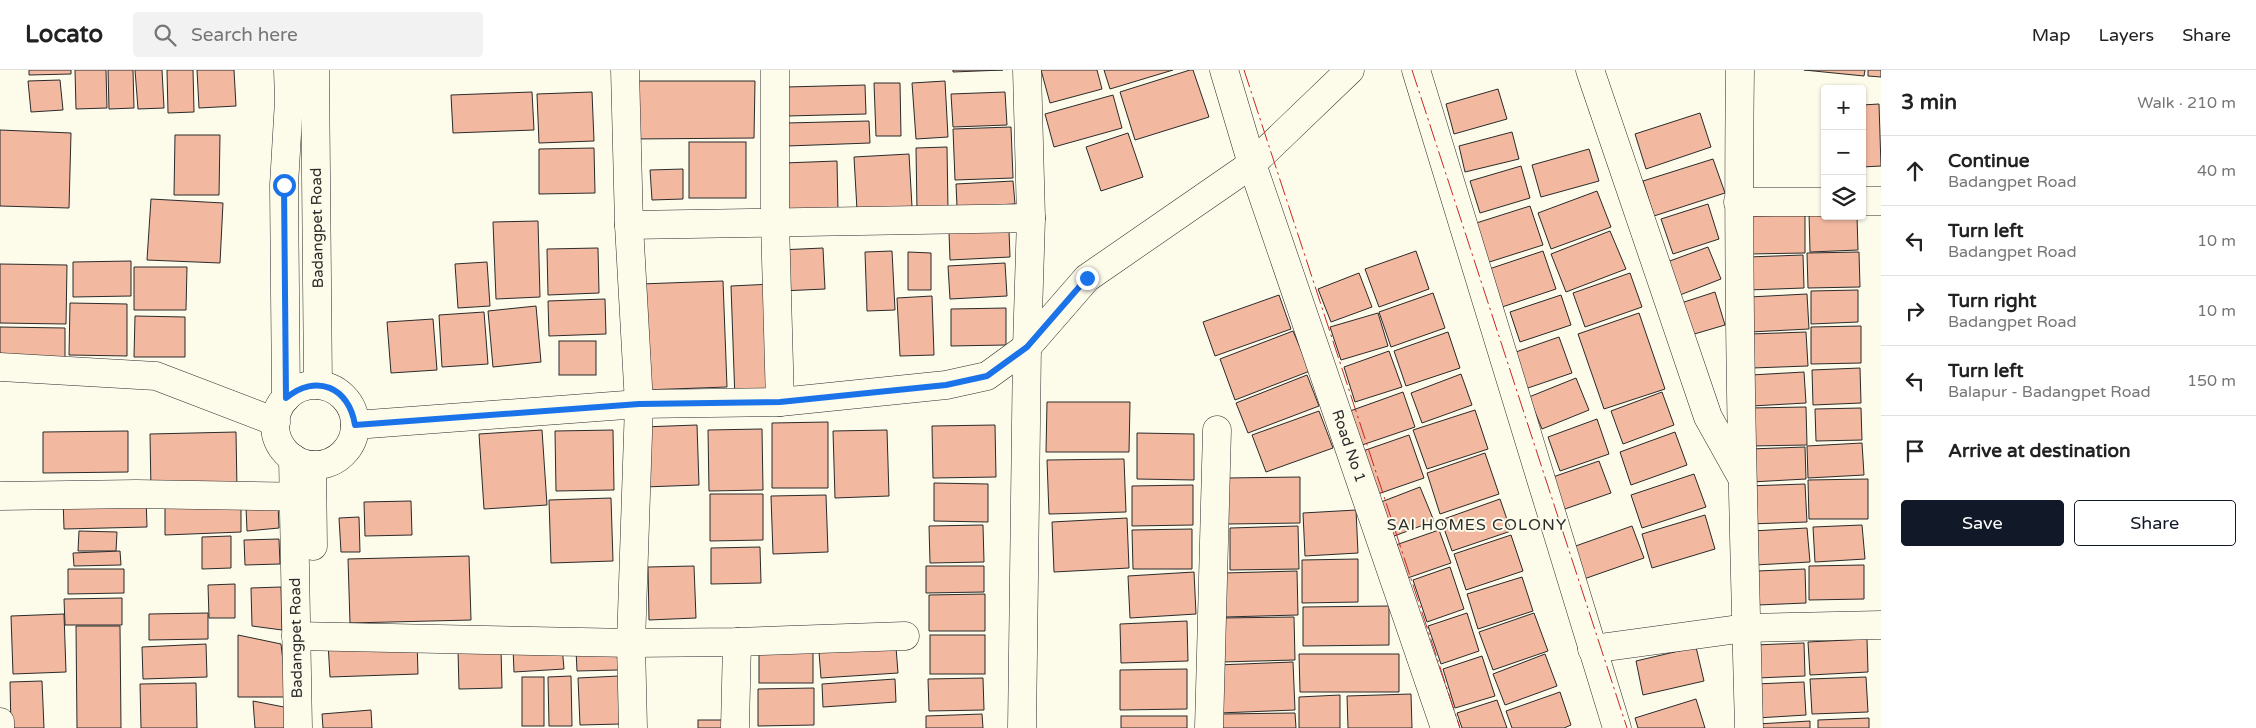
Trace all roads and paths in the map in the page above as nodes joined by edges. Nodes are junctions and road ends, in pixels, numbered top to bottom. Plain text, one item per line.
1 (288, 70) edge
2 (315, 70) edge
3 (625, 70) edge
4 (775, 70) edge
5 (1027, 70) edge
6 (1224, 70) edge
7 (1350, 70) edge
8 (1416, 70) edge
9 (1590, 70) edge
10 (1740, 70) edge
11 (1252, 164) junction
12 (1866, 201) edge
13 (1881, 201) edge
14 (1738, 202) junction
15 (1821, 202) edge
16 (1031, 218) junction
17 (775, 222) junction
18 (629, 225) junction
19 (1027, 347) junction
20 (0, 367) edge
21 (318, 385) junction
22 (780, 402) junction
23 (639, 404) junction
24 (281, 410) junction
25 (355, 425) junction
26 (1217, 430) dead end
27 (303, 462) junction
28 (1743, 480) junction
29 (0, 496) edge
30 (303, 497) junction
31 (1881, 625) edge
32 (1746, 628) junction
33 (305, 636) junction
34 (905, 636) dead end
35 (737, 642) junction
36 (631, 643) junction
37 (1592, 649) junction
38 (0, 722) edge
39 (0, 728) edge
40 (298, 728) edge
41 (317, 728) edge
42 (633, 728) edge
43 (736, 728) edge
44 (1022, 728) edge
45 (1209, 728) edge
46 (1445, 728) edge
47 (1617, 728) edge
48 (1749, 728) edge

1 - 24 street, Badangpet Road
2 - 21 street, Badangpet Road
3 - 18 street
4 - 17 street
5 - 16 street
6 - 11 street, Road No 1
7 - 11 street
8 - 37 street
9 - 28 street
10 - 14 street
11 - 19 street
11 - 46 street, Road No 1
12 - 13 street
14 - 15 street
14 - 28 street
16 - 17 street
16 - 19 street
17 - 18 street
17 - 22 street
18 - 23 street
19 - 22 street
19 - 44 street
20 - 24 street
21 - 24 street
21 - 25 street
22 - 23 street
23 - 25 street
23 - 36 street
24 - 27 street, Badangpet Road
25 - 27 street
26 - 45 street
27 - 30 street, Badangpet Road
28 - 32 street
29 - 30 street
30 - 33 street, Badangpet Road
31 - 32 street
32 - 37 street
32 - 48 street
33 - 36 street
33 - 40 street, Badangpet Road
33 - 41 street, Badangpet Road
34 - 35 street
35 - 36 street
35 - 43 street
36 - 42 street
37 - 47 street
38 - 39 street

